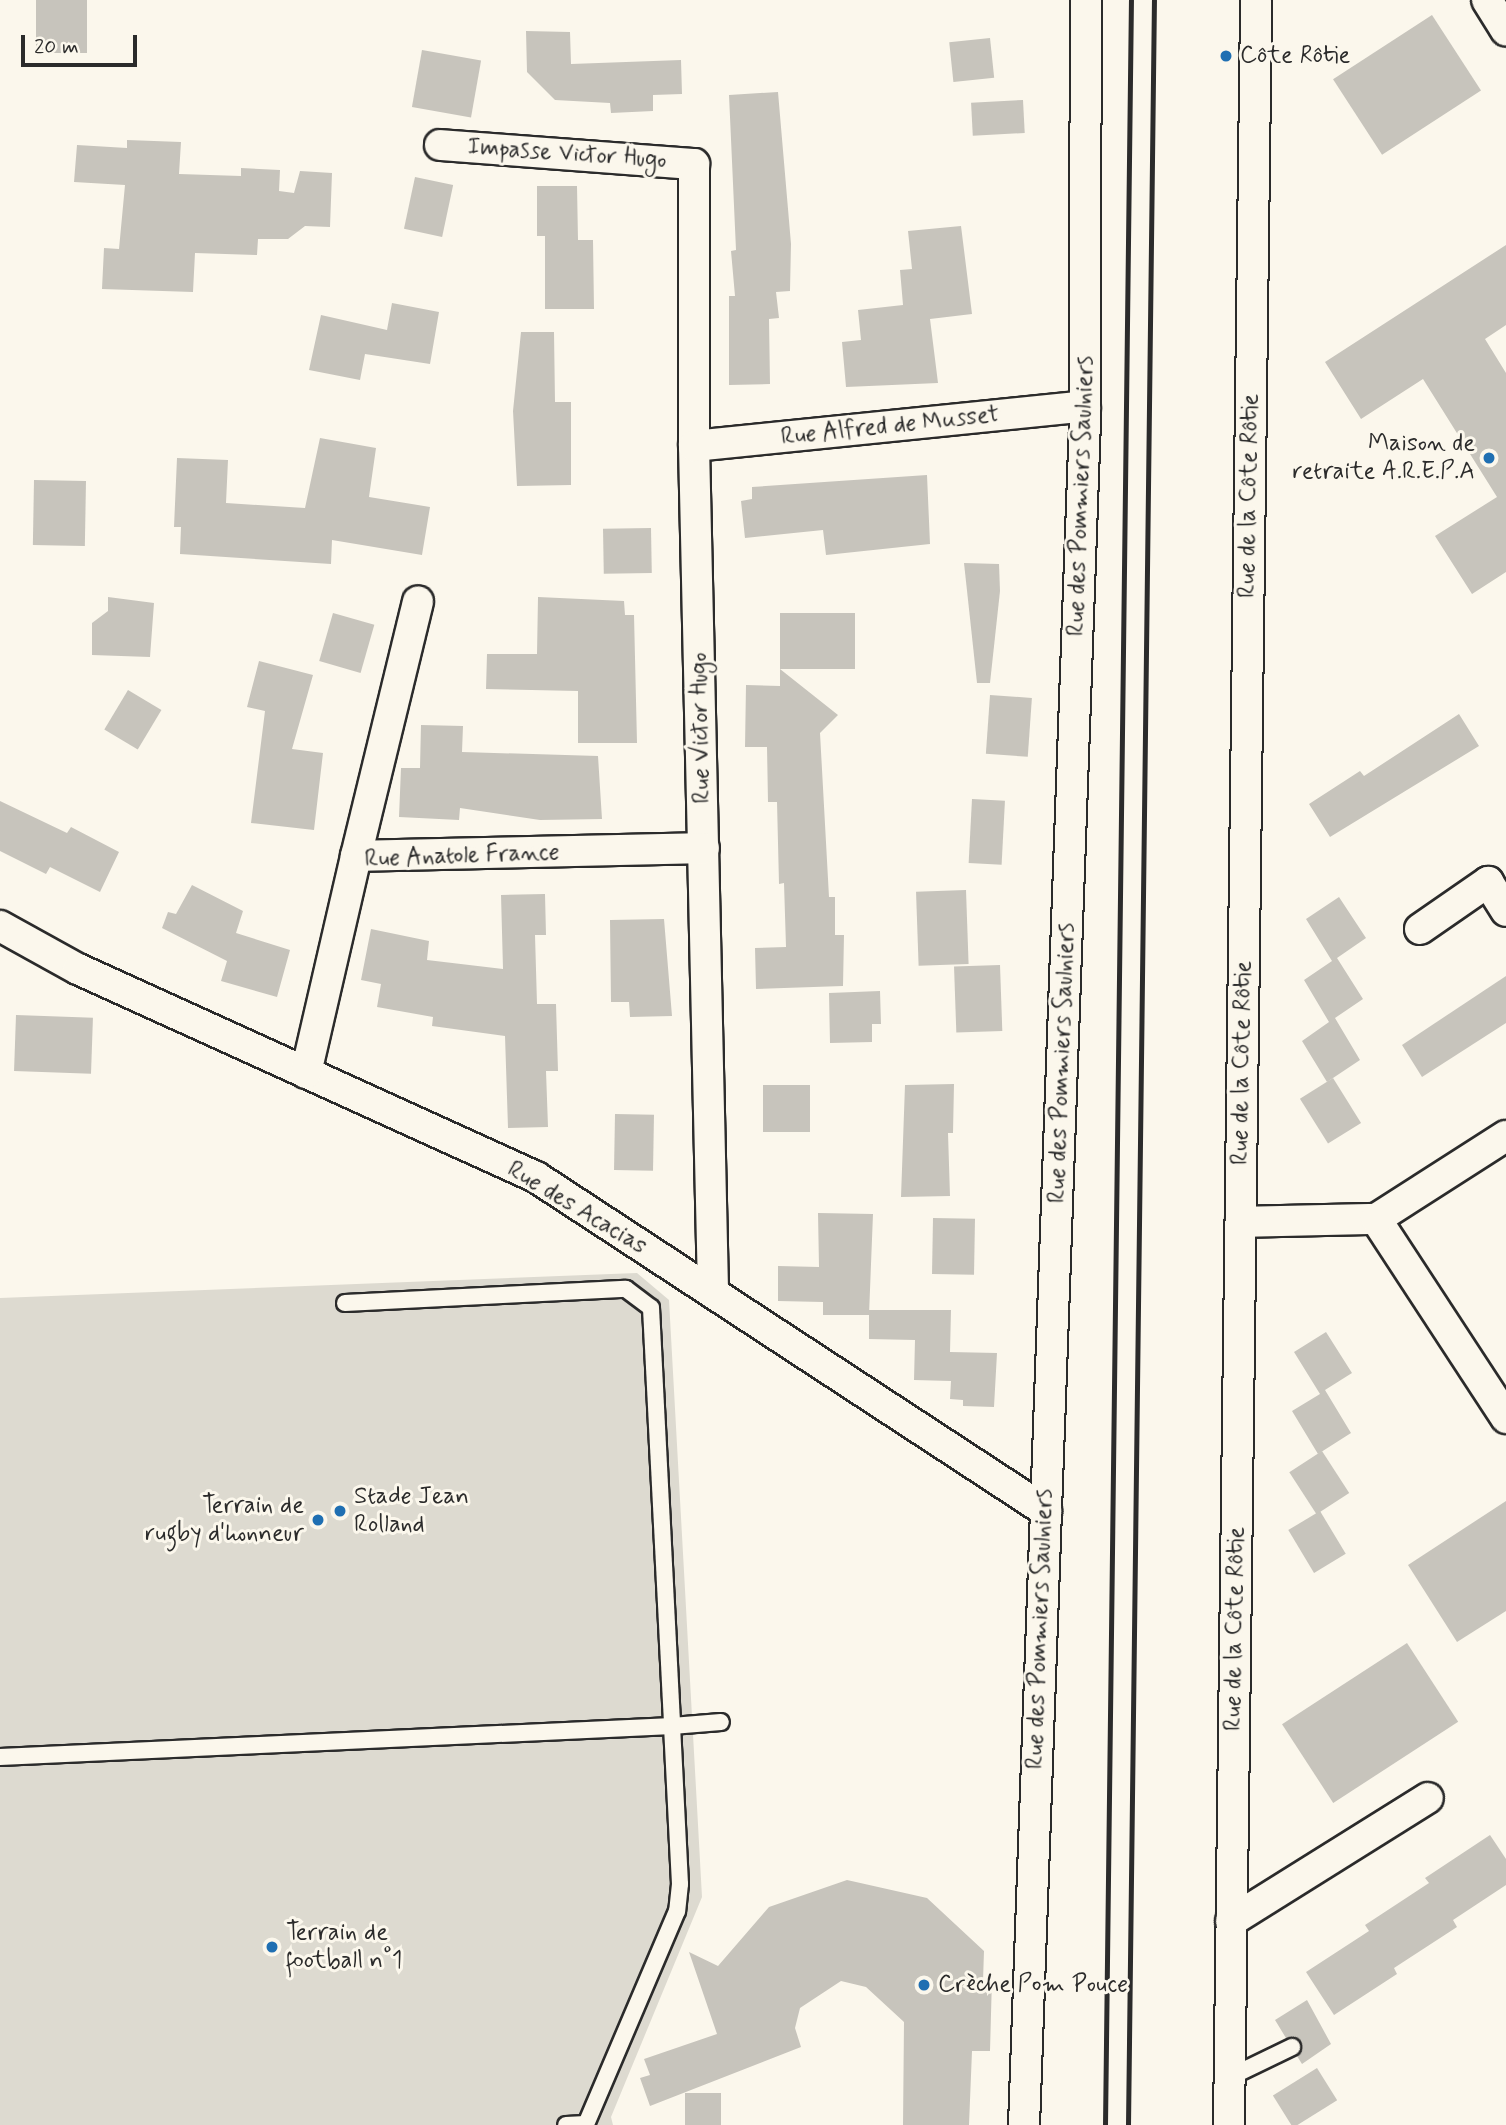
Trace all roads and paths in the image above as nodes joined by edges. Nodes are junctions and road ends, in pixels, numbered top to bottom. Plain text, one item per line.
1 (1086, 0) edge
2 (1256, 0) edge
3 (1488, 0) edge
4 (1506, 30) edge
5 (440, 145) dead end
6 (694, 164) joint
7 (1085, 406) junction
8 (694, 446) junction
9 (418, 601) dead end
10 (704, 848) junction
11 (356, 856) junction
12 (1506, 911) edge
13 (0, 926) edge
14 (1420, 929) dead end
15 (306, 1073) junction
16 (1506, 1136) edge
17 (1376, 1219) junction
18 (1241, 1222) junction
19 (713, 1293) junction
20 (345, 1303) dead end
21 (1506, 1418) edge
22 (1046, 1511) junction
23 (721, 1722) dead end
24 (672, 1726) junction
25 (0, 1757) edge
26 (1428, 1798) dead end
27 (1231, 1921) junction
28 (1292, 2047) dead end
29 (1230, 2077) junction
30 (566, 2125) edge
31 (1024, 2125) edge
32 (1229, 2125) edge

1 - 7 street, Rue des Pommiers Saulniers
2 - 18 street, Rue de la Côte Rôtie
3 - 4 street
5 - 6 street, Impasse Victor Hugo
6 - 8 street, Rue Victor Hugo
7 - 8 street, Rue Alfred de Musset
7 - 22 street, Rue des Pommiers Saulniers
8 - 10 street, Rue Victor Hugo
9 - 11 street
10 - 11 street, Rue Anatole France
10 - 19 street, Rue Victor Hugo
11 - 15 street, Rue Anatole France
12 - 14 street
13 - 15 street, Rue des Acacias
15 - 19 street, Rue des Acacias
16 - 17 street
17 - 18 street
17 - 21 street
18 - 27 street, Rue de la Côte Rôtie
19 - 22 street, Rue des Acacias
20 - 24 lane
22 - 31 street, Rue des Pommiers Saulniers
23 - 24 lane
24 - 25 lane
24 - 30 lane
26 - 27 street
27 - 29 street, Rue de la Côte Rôtie
28 - 29 lane
29 - 32 street, Rue de la Côte Rôtie

